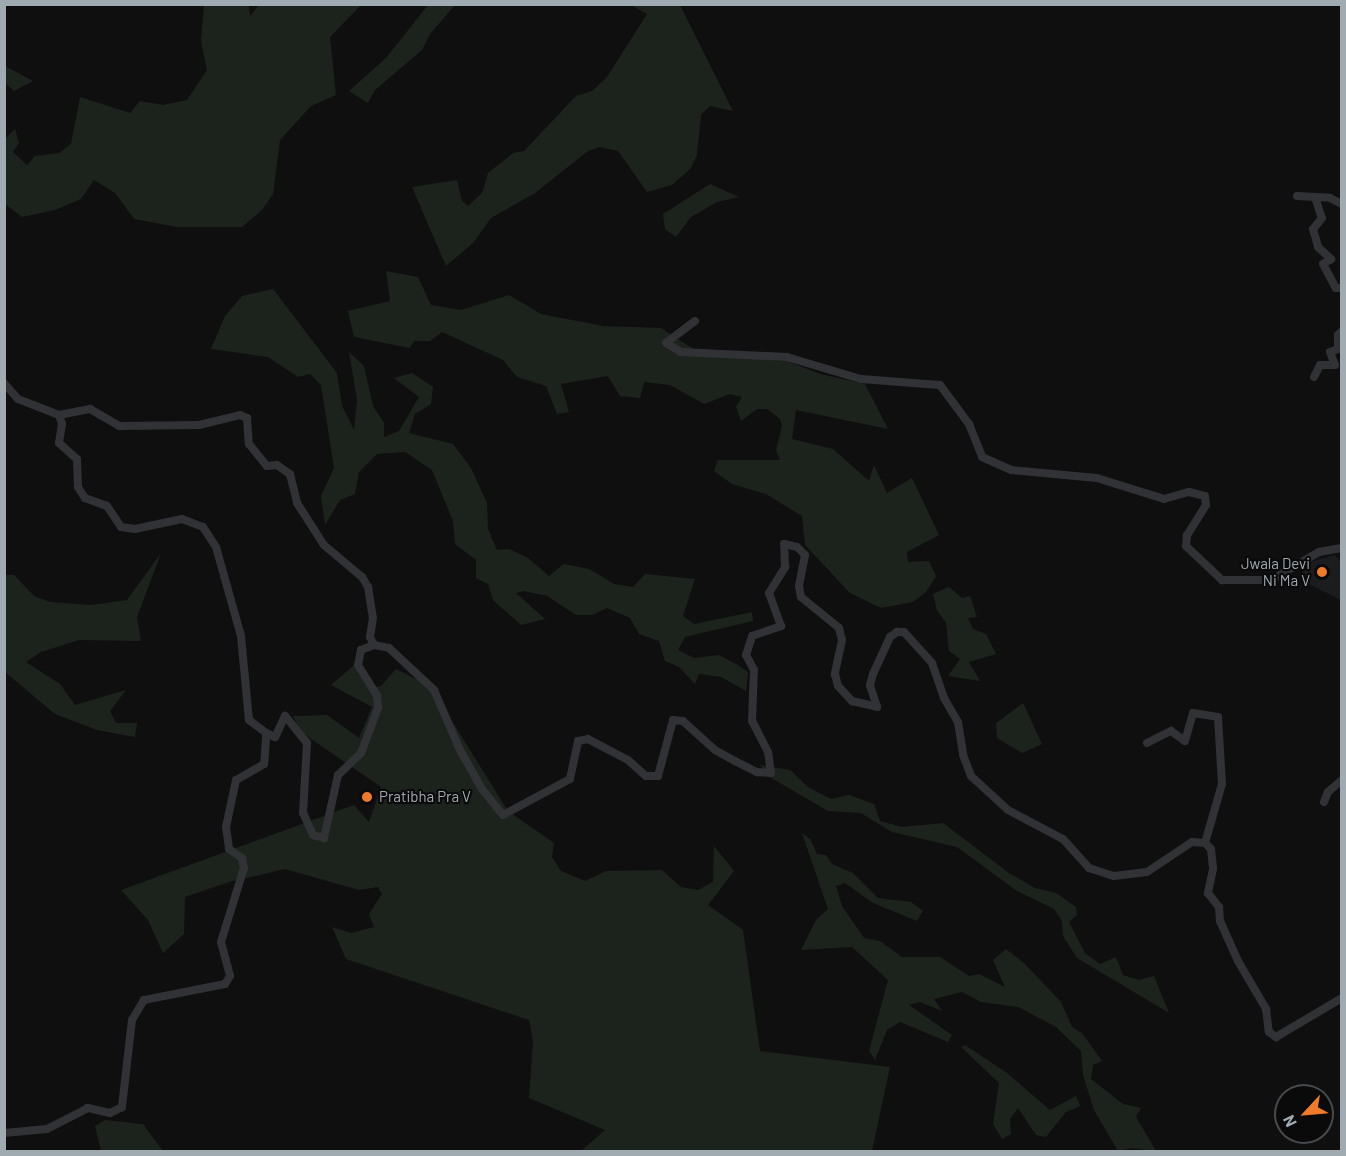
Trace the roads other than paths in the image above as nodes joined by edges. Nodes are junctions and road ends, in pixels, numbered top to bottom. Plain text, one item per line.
1 (1297, 196) dead end
2 (1315, 197) junction
3 (1341, 204) edge
4 (1341, 288) edge
5 (695, 321) dead end
6 (1341, 331) edge
7 (1314, 377) dead end
8 (4, 383) edge
9 (59, 415) junction
10 (1341, 548) edge
11 (374, 645) junction
12 (266, 734) junction
13 (1147, 743) dead end
14 (1341, 780) edge
15 (1324, 802) dead end
16 (1205, 843) junction
17 (1341, 998) edge
18 (4, 1133) edge

1 - 2 street
2 - 3 street
2 - 4 street
5 - 10 street
6 - 7 street
8 - 9 street
9 - 11 street
9 - 12 street
11 - 12 street
11 - 16 street
12 - 18 street
13 - 16 street
14 - 15 street
16 - 17 street

